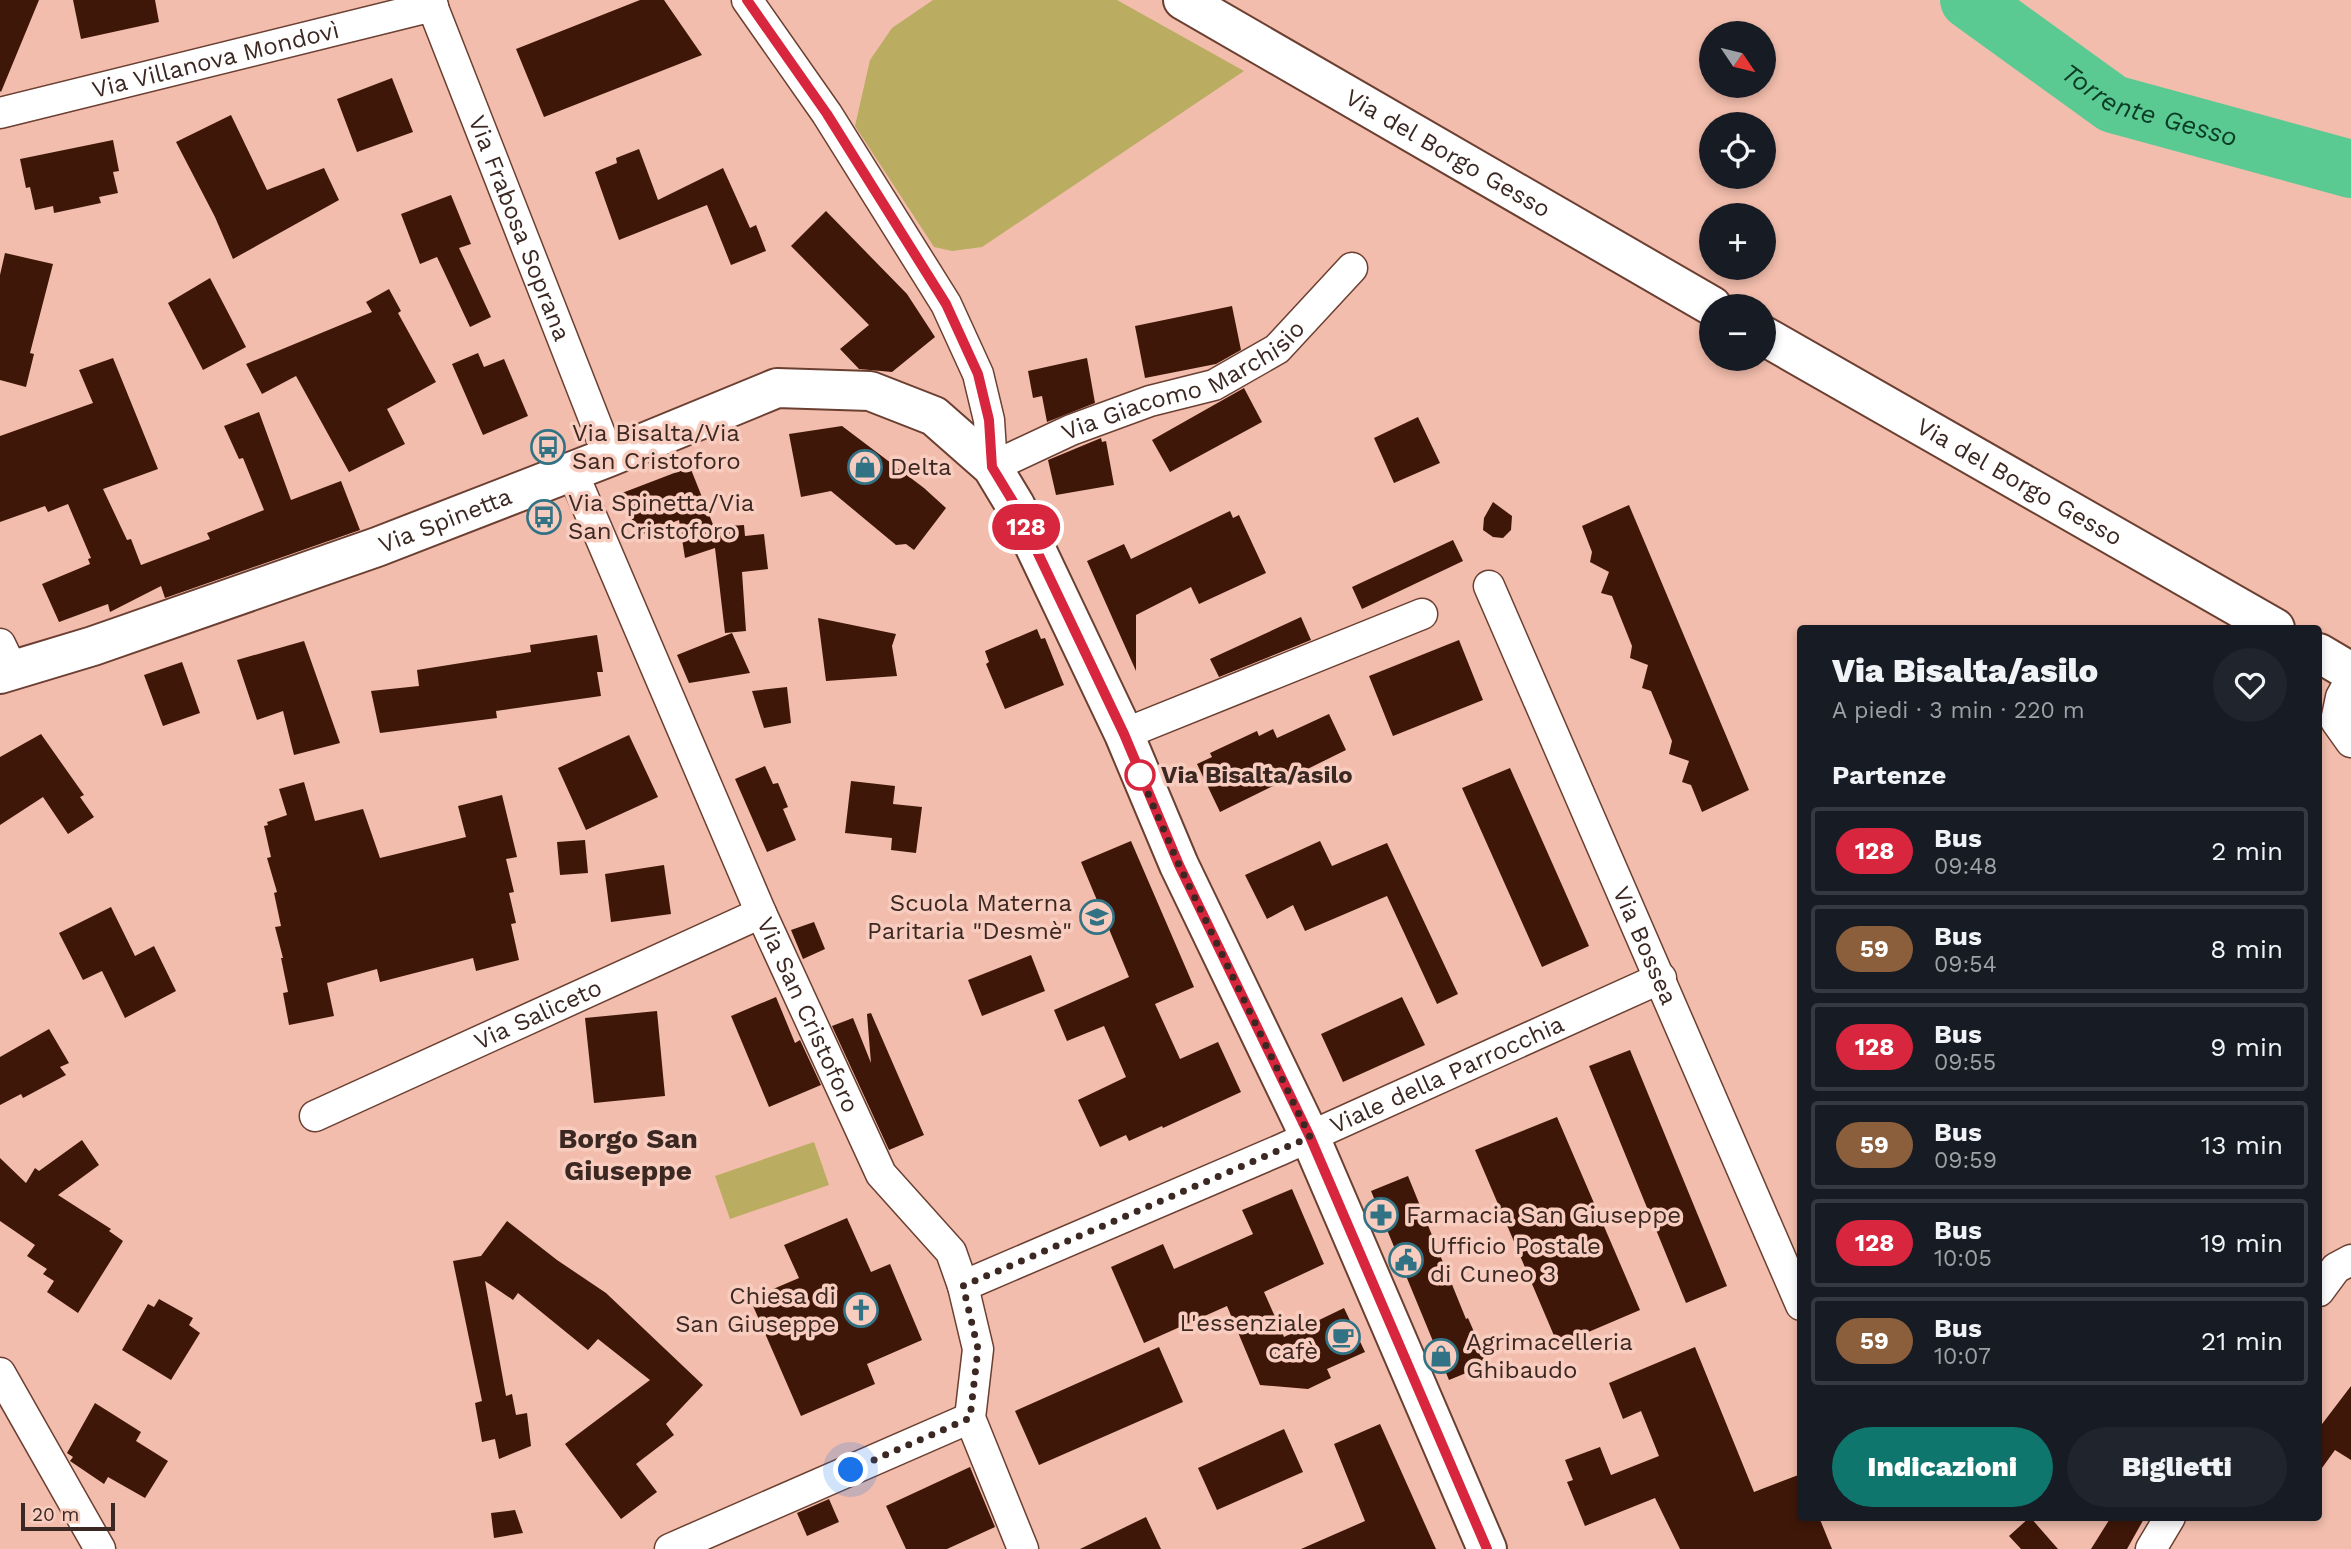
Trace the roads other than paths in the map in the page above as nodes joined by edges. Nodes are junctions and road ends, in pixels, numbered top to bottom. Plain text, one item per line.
1 (747, 0) edge
2 (1182, 0) edge
3 (431, 3) edge
4 (0, 113) edge
5 (1352, 268) dead end
6 (1699, 298) edge
7 (1776, 343) edge
8 (609, 457) junction
9 (992, 467) junction
10 (572, 471) junction
11 (1489, 586) dead end
12 (1422, 614) dead end
13 (2270, 625) edge
14 (2322, 655) edge
15 (4, 663) edge
16 (2351, 672) edge
17 (2351, 680) edge
18 (1124, 734) junction
19 (2351, 742) edge
20 (761, 913) junction
21 (1661, 978) junction
22 (315, 1116) dead end
23 (1310, 1137) junction
24 (2351, 1260) edge
25 (963, 1286) junction
26 (2322, 1287) edge
27 (1797, 1296) edge
28 (0, 1373) edge
29 (970, 1418) junction
30 (2168, 1521) edge
31 (100, 1549) edge
32 (670, 1549) edge
33 (1023, 1549) edge
34 (1487, 1549) edge
35 (2151, 1549) edge

1 - 9 street
2 - 6 street, Via del Borgo Gesso
3 - 4 street, Via Villanova Mondovì
3 - 8 street, Via Frabosa Soprana
5 - 9 street, Via Giacomo Marchisio
7 - 13 street, Via del Borgo Gesso
8 - 9 street, Via Spinetta
8 - 10 street, Via Spinetta
9 - 18 street, Via Spinetta
10 - 15 street, Via Spinetta
10 - 20 street, Via San Cristoforo
11 - 21 street, Via Bossea
12 - 18 street
14 - 16 street
17 - 19 street
18 - 23 street, Via Spinetta
20 - 22 street, Via Saliceto
20 - 25 street, Via San Cristoforo
21 - 23 street, Viale della Parrocchia
21 - 27 street, Via Bossea
23 - 25 street, Viale della Parrocchia
23 - 34 street, Via Spinetta
24 - 26 street
25 - 29 street, Via San Cristoforo
28 - 31 street
29 - 32 street
29 - 33 street, Via San Cristoforo
30 - 35 street

